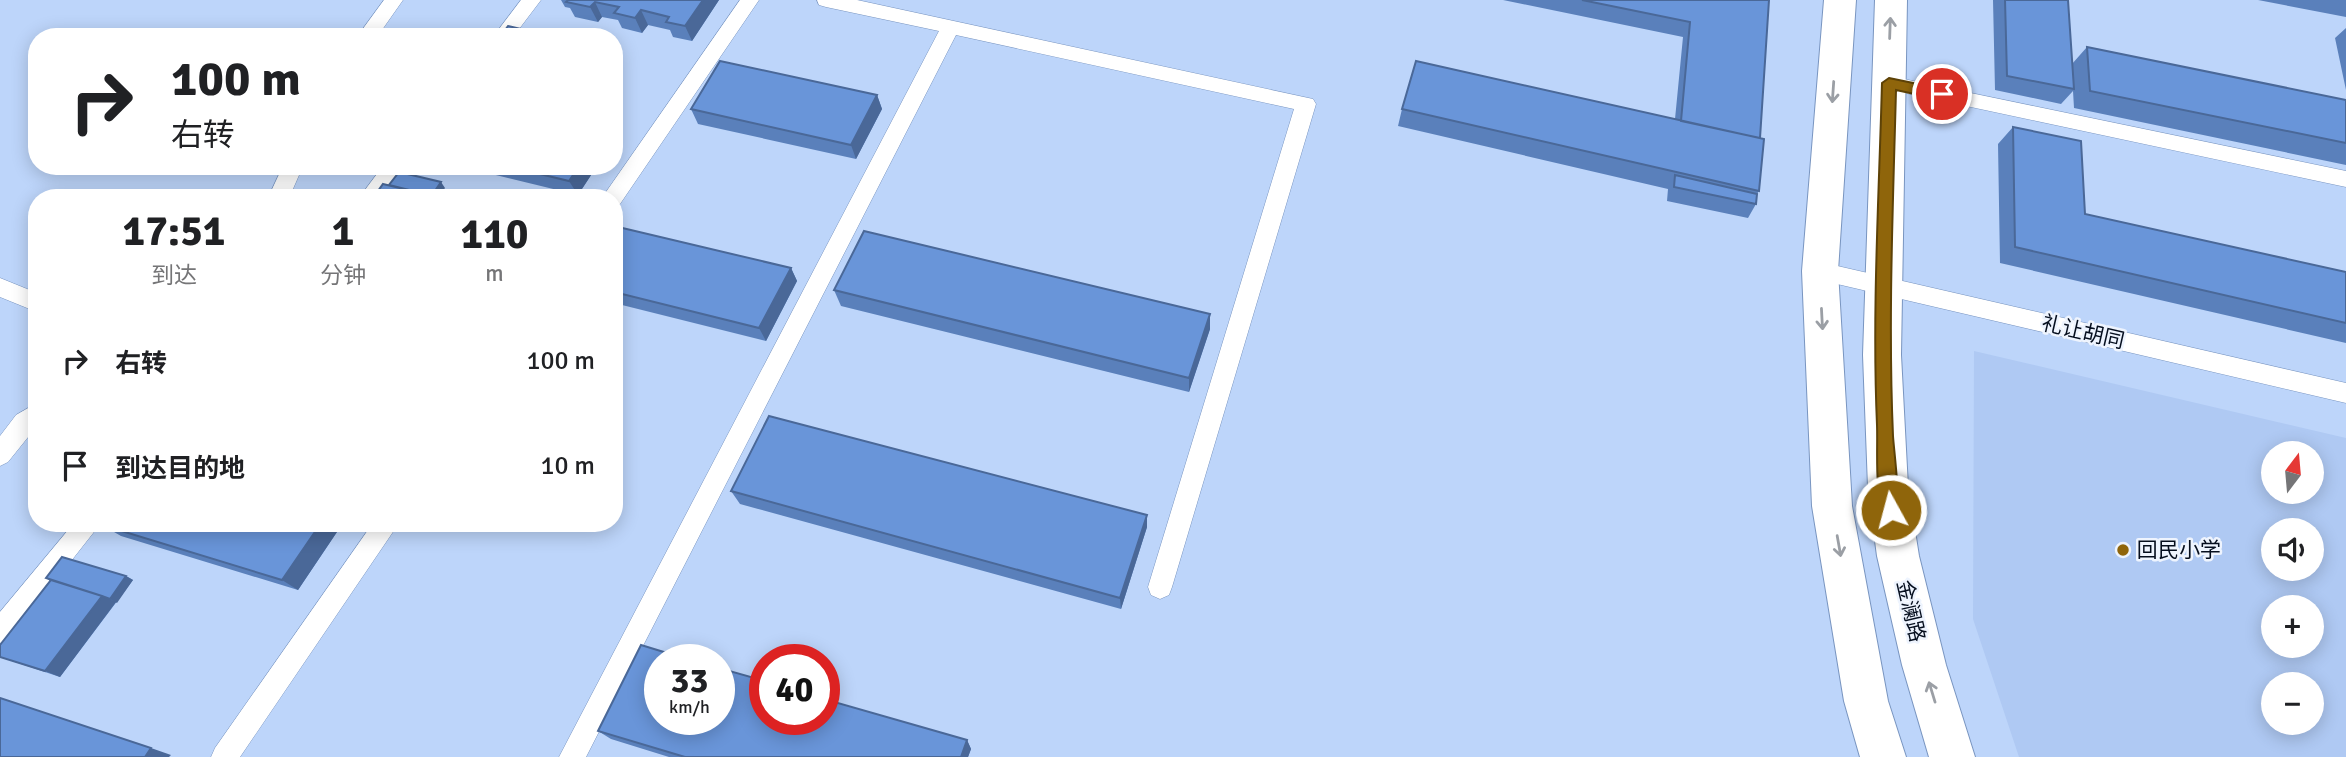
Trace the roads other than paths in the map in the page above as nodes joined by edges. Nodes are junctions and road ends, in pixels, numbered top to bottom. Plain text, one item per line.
1 (394, 0) edge
2 (532, 0) edge
3 (750, 0) edge
4 (826, 0) edge
5 (1840, 0) edge
6 (1891, 0) edge
7 (951, 27) junction
8 (373, 28) edge
9 (509, 28) edge
10 (1889, 83) junction
11 (388, 175) edge
12 (2346, 178) edge
13 (376, 189) edge
14 (619, 189) edge
15 (1820, 271) junction
16 (1882, 285) junction
17 (0, 287) edge
18 (28, 299) edge
19 (2346, 393) edge
20 (28, 419) edge
21 (0, 455) edge
22 (82, 532) edge
23 (381, 532) edge
24 (1160, 587) dead end
25 (0, 631) edge
26 (224, 757) edge
27 (572, 757) edge
28 (1884, 757) edge
29 (1952, 757) edge

1 - 8 lane
2 - 9 lane
3 - 14 lane
4 - 7 lane
5 -> 15 street
10 -> 6 street, 金澜路
7 - 24 lane
7 - 27 lane
10 - 12 lane
10 - 16 street, 金澜路
11 - 13 lane
15 - 16 lane, 礼让胡同
15 -> 28 street
16 - 19 lane, 礼让胡同
29 -> 16 street, 金澜路
17 - 18 lane
20 - 21 lane
22 - 25 lane
23 - 26 lane

